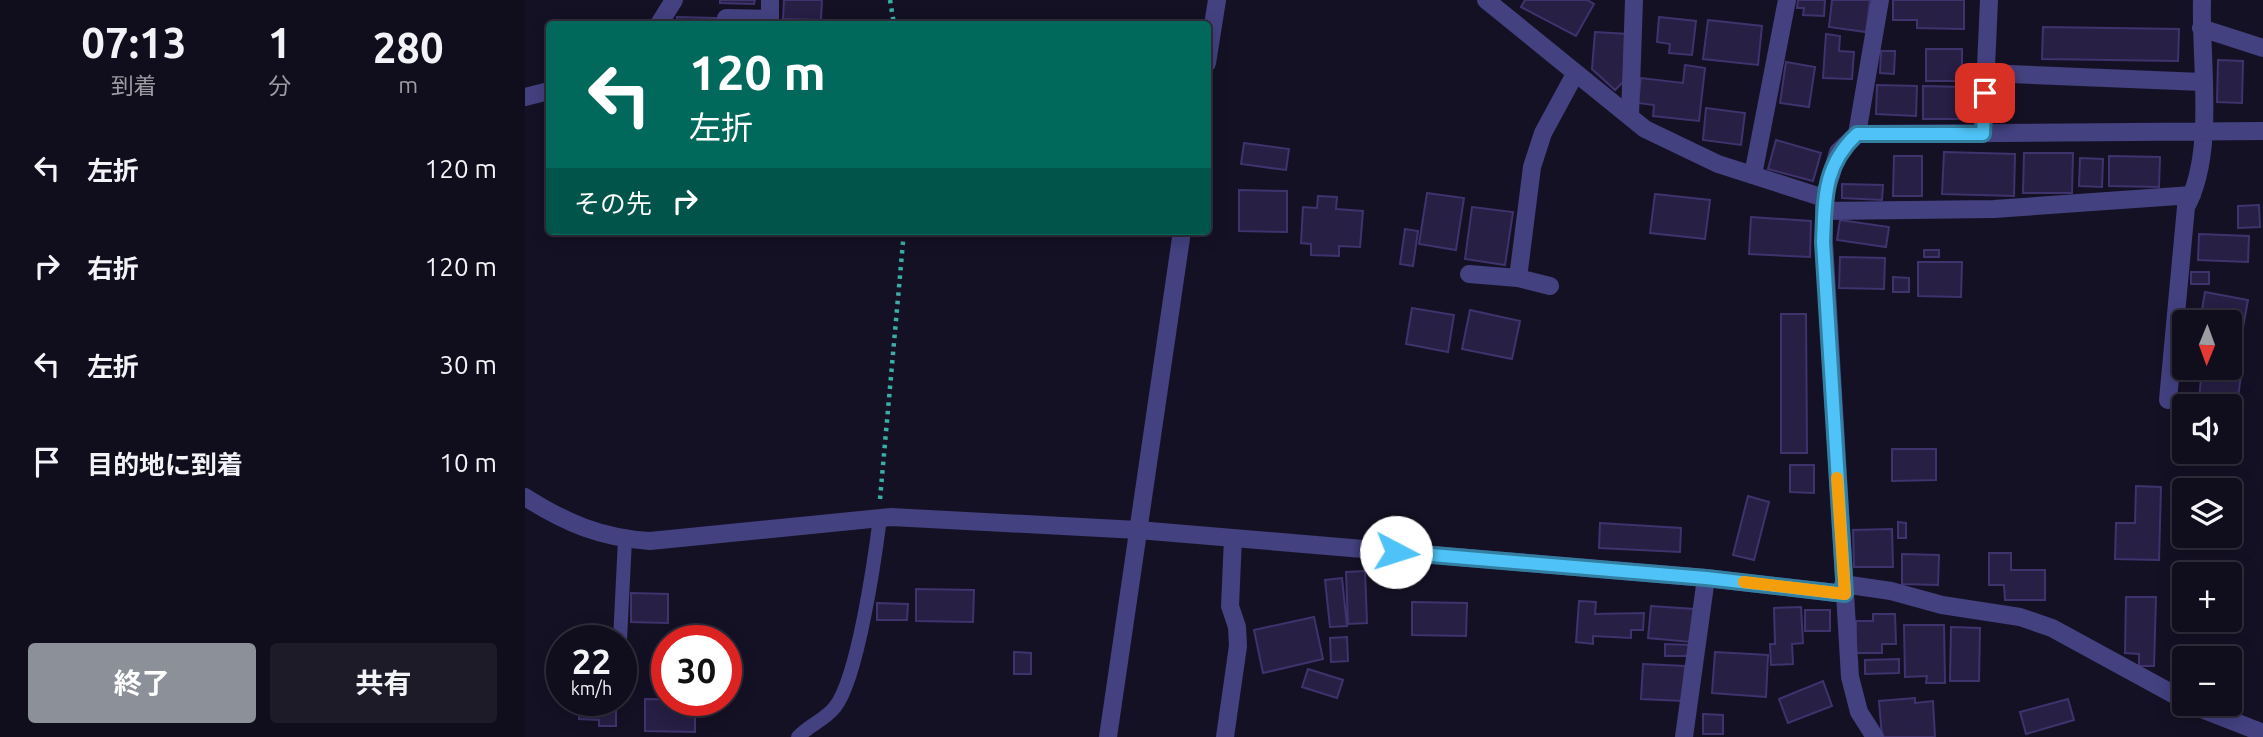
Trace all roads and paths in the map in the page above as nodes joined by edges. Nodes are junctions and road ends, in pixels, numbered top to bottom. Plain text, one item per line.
1 (674, 0) edge
2 (770, 0) edge
3 (890, 0) edge
4 (1217, 0) edge
5 (1486, 0) edge
6 (1634, 0) edge
7 (1787, 0) edge
8 (1880, 0) edge
9 (1989, 0) edge
10 (2202, 0) edge
11 (661, 21) edge
12 (726, 21) edge
13 (894, 21) edge
14 (2201, 28) junction
15 (1211, 38) edge
16 (2263, 48) edge
17 (1986, 73) junction
18 (1575, 74) junction
19 (2202, 82) junction
20 (546, 92) edge
21 (525, 97) edge
22 (1630, 116) junction
23 (2263, 131) edge
24 (2203, 132) junction
25 (1857, 134) junction
26 (1983, 134) junction
27 (1753, 175) junction
28 (2192, 195) junction
29 (1824, 205) junction
30 (904, 235) edge
31 (1181, 235) edge
32 (1469, 274) dead end
33 (1518, 278) junction
34 (1550, 286) dead end
35 (2168, 400) dead end
36 (525, 497) edge
37 (880, 518) junction
38 (1138, 530) junction
39 (1233, 538) junction
40 (625, 540) junction
41 (1706, 578) junction
42 (1844, 589) junction
43 (621, 625) edge
44 (2172, 693) edge
45 (2220, 716) edge
46 (2263, 733) edge
47 (798, 737) edge
48 (1108, 737) edge
49 (1226, 737) edge
50 (1684, 737) edge
51 (1875, 737) edge

1 - 11 street
2 - 12 street
3 - 13 path
4 - 15 street
5 - 18 street
6 - 22 street
7 - 27 street
8 - 25 street
9 - 17 street
10 - 14 street
14 - 16 street
14 - 19 street
17 - 19 street
17 - 26 street
18 - 22 street
18 - 33 street
19 - 24 street
20 - 21 street
22 - 27 street
23 - 24 street
24 - 26 street
24 - 28 street
25 - 26 street
25 - 29 street
27 - 29 street
28 - 29 street
28 - 35 street
29 - 42 street
30 - 37 path
31 - 38 street
32 - 33 street
33 - 34 street
36 - 40 street
37 - 38 street
37 - 40 street
37 - 47 lane
38 - 39 street
38 - 48 street
39 - 41 street
39 - 49 street
40 - 43 lane
41 - 42 street
41 - 50 street
42 - 44 street
42 - 51 street
45 - 46 street

